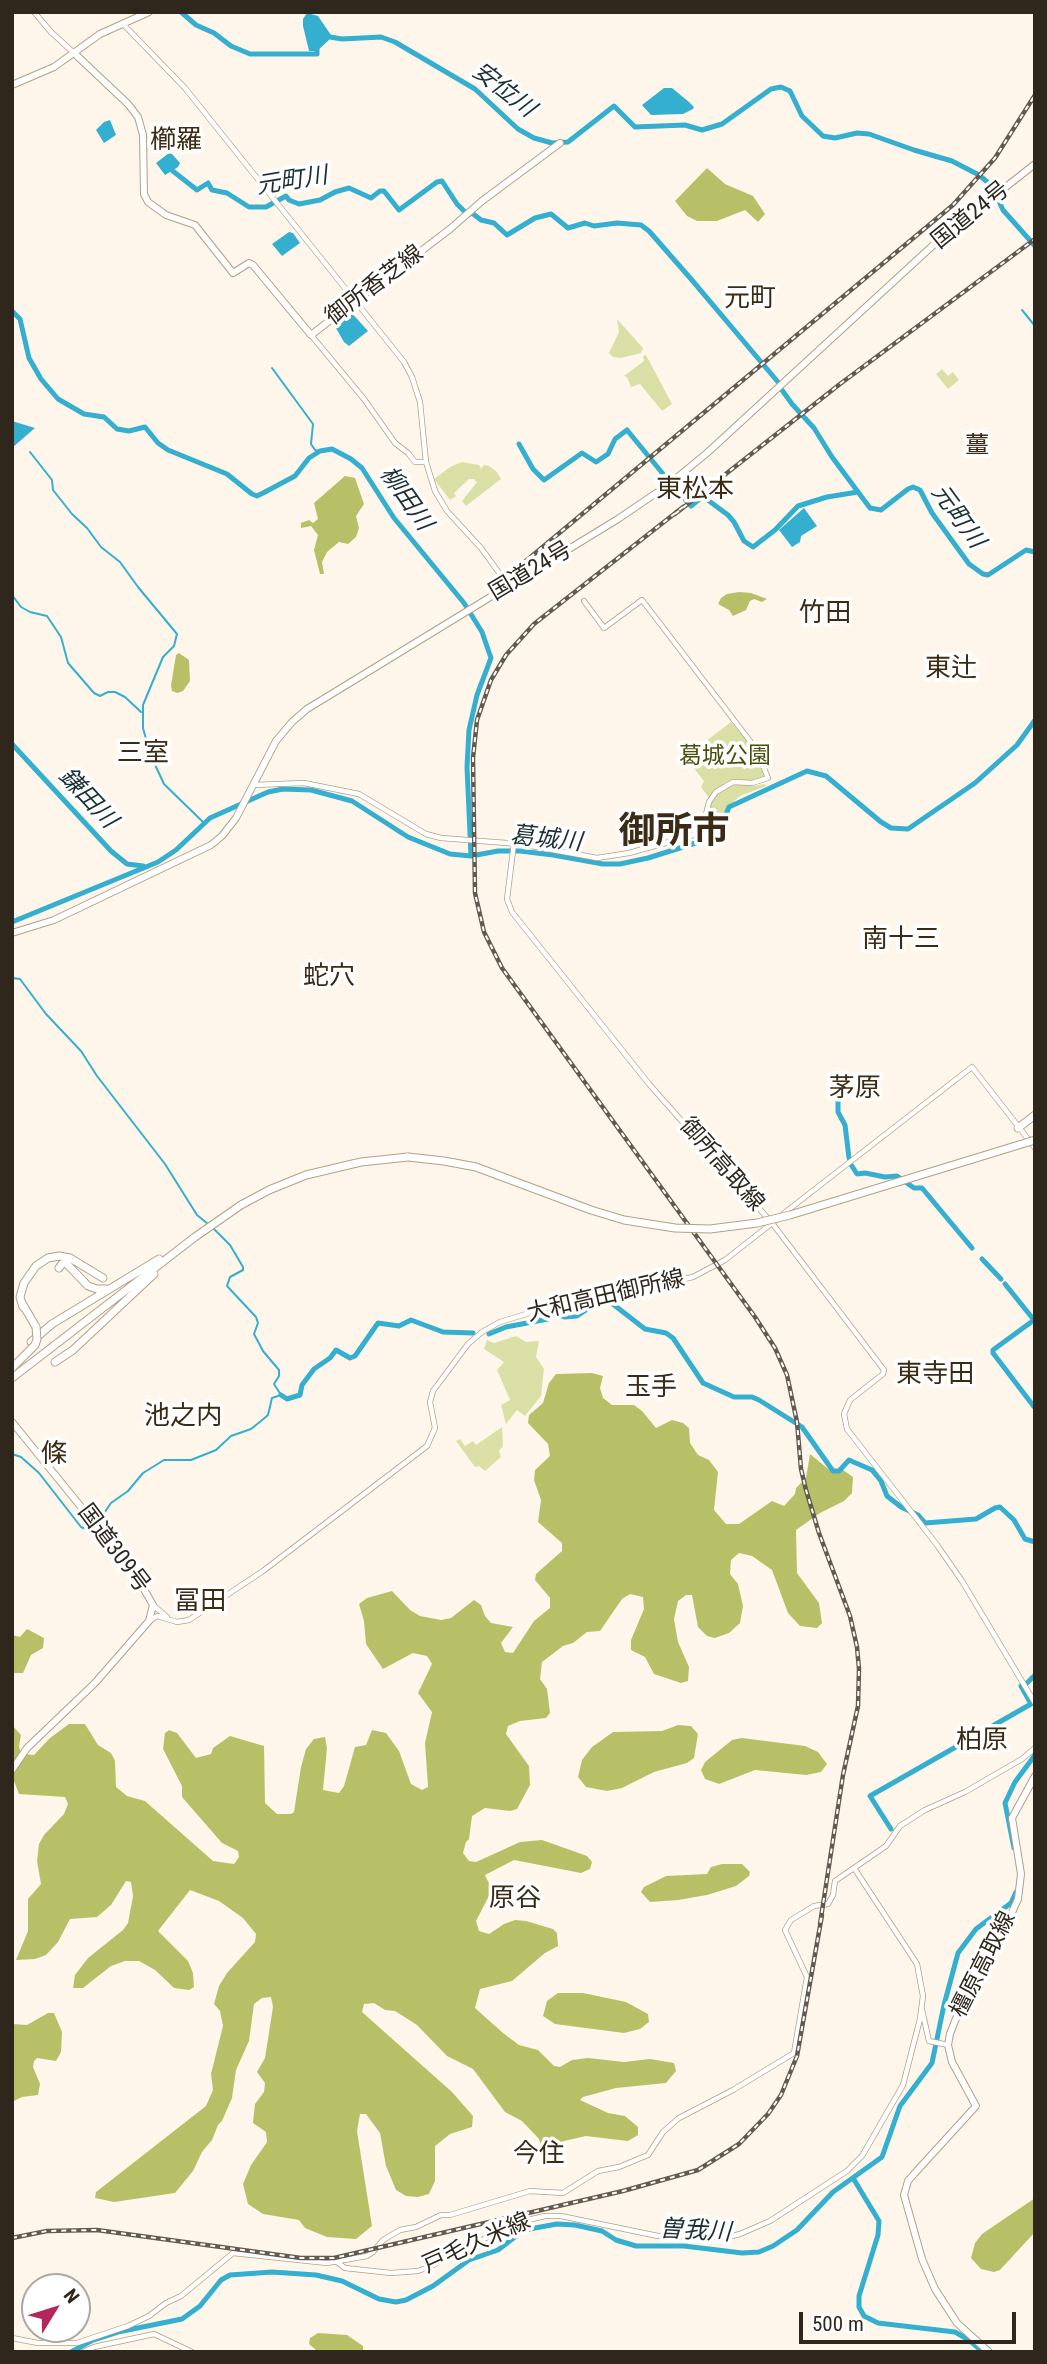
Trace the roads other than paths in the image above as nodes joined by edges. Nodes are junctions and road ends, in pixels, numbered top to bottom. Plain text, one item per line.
1 (34, 12) edge
2 (149, 12) edge
3 (122, 24) junction
4 (74, 53) junction
5 (12, 85) edge
6 (560, 143) dead end
7 (1035, 164) edge
8 (357, 301) junction
9 (311, 335) junction
10 (426, 462) junction
11 (508, 585) junction
12 (584, 601) dead end
13 (253, 785) junction
14 (514, 844) junction
15 (12, 933) edge
16 (1035, 1117) edge
17 (1019, 1129) junction
18 (1034, 1141) edge
19 (408, 1157) junction
20 (772, 1223) junction
21 (78, 1262) junction
22 (103, 1278) dead end
23 (32, 1280) dead end
24 (136, 1280) junction
25 (113, 1287) junction
26 (23, 1307) junction
27 (31, 1342) dead end
28 (55, 1362) dead end
29 (12, 1368) edge
30 (12, 1376) edge
31 (12, 1422) edge
32 (153, 1605) junction
33 (168, 1618) junction
34 (149, 1620) junction
35 (1035, 1703) edge
36 (1035, 1748) edge
37 (12, 1770) edge
38 (1035, 1776) edge
39 (854, 1868) junction
40 (922, 2009) junction
41 (946, 2045) junction
42 (337, 2261) junction
43 (12, 2338) edge
44 (83, 2352) edge
45 (192, 2352) edge
46 (989, 2352) edge

1 - 4 main road
2 - 3 main road
3 - 4 main road
3 - 8 main road
4 - 5 main road
4 - 9 main road, 御所香芝線
6 - 8 main road, 御所香芝線
7 - 11 main road, 国道24号
8 - 9 main road, 御所香芝線
8 - 10 main road
9 - 10 main road
10 - 11 main road
11 - 13 main road, 国道24号
12 - 14 main road
13 - 14 main road
13 - 15 main road, 国道24号
14 - 20 main road, 御所高取線
16 - 17 highway
17 - 18 main road, 大和高田御所線
17 - 20 main road, 大和高田御所線
18 - 19 highway, bridge
19 - 24 highway
19 - 24 highway
20 - 33 main road, 大和高田御所線
20 - 35 main road, 御所高取線
21 - 22 highway
21 - 25 highway
21 - 26 highway
23 - 26 highway
24 - 25 highway
24 - 28 highway
24 - 30 highway
25 - 27 highway
26 - 29 highway, bridge
31 - 32 main road, 国道309号
32 - 33 main road
32 - 34 main road, 国道309号
33 - 34 main road, 大和高田御所線
34 - 37 main road, 国道309号
36 - 39 main road, 戸毛久米線
38 - 41 main road, 橿原高取線
39 - 40 main road, 戸毛久米線
39 - 42 main road, 戸毛久米線
40 - 41 main road
40 - 42 main road, 戸毛久米線
41 - 46 main road, 橿原高取線
42 - 43 main road, 戸毛久米線
44 - 45 main road

